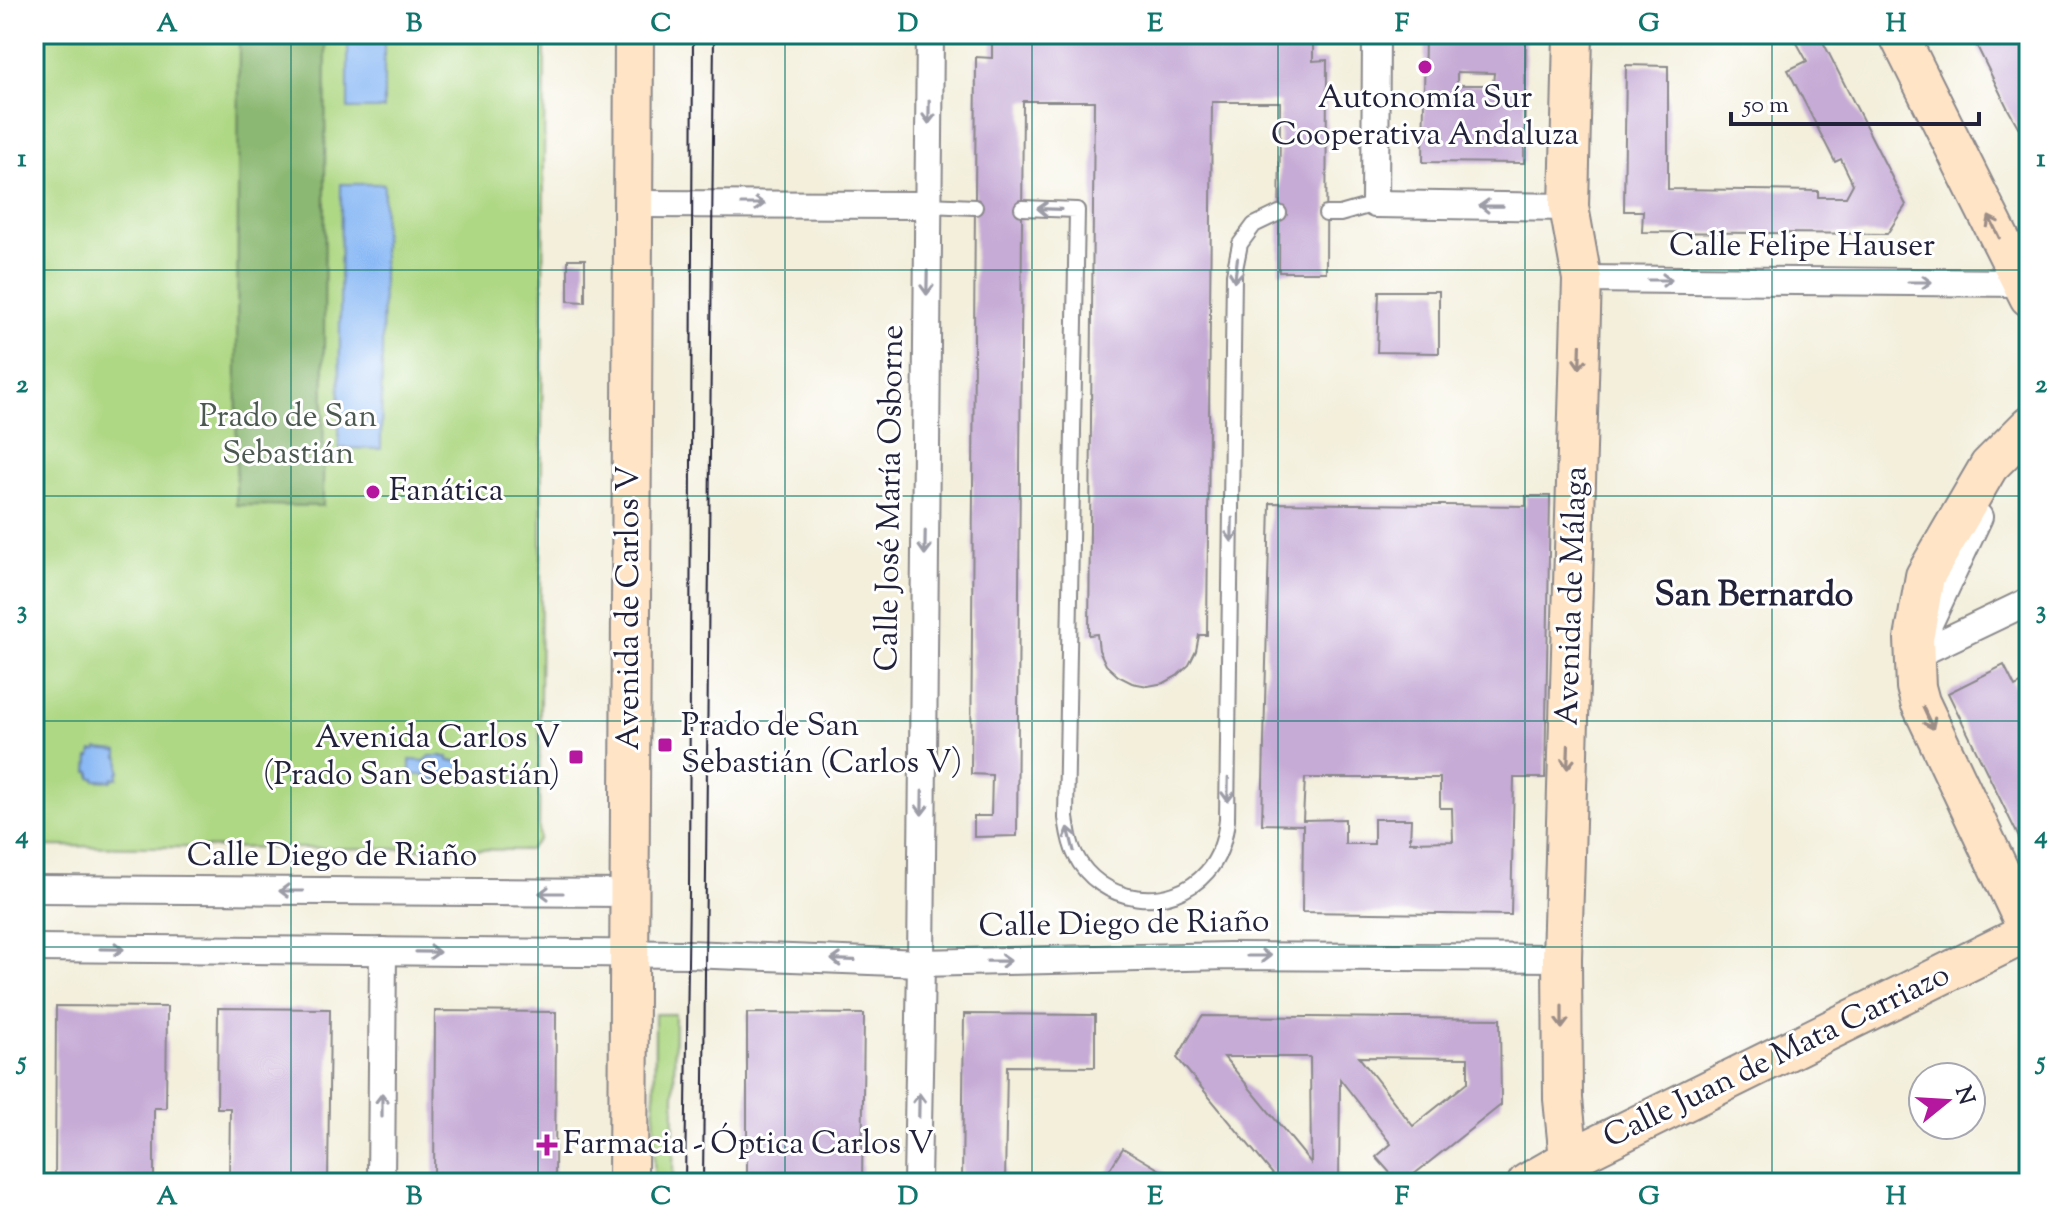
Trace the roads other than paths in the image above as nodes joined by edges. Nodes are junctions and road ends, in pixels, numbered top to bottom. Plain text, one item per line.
1 (634, 34) edge
2 (930, 34) edge
3 (1376, 34) edge
4 (1573, 34) edge
5 (1898, 34) edge
6 (632, 204) junction
7 (1375, 204) junction
8 (928, 205) junction
9 (975, 207) dead end
10 (1569, 207) junction
11 (1022, 208) dead end
12 (1279, 213) dead end
13 (1326, 214) dead end
14 (1582, 279) junction
15 (2025, 290) edge
16 (2027, 429) edge
17 (2029, 601) edge
18 (1914, 656) junction
19 (34, 889) edge
20 (629, 893) junction
21 (2029, 933) edge
22 (34, 948) edge
23 (383, 951) junction
24 (629, 954) junction
25 (1562, 958) junction
26 (921, 963) junction
27 (1570, 1171) edge
28 (381, 1183) edge
29 (628, 1183) edge
30 (917, 1183) edge
31 (1527, 1183) edge

1 - 6 street, Avenida de Carlos V
2 -> 8 street, Calle José María Osborne
3 - 7 street
4 - 10 street, Avenida de Málaga
15 -> 5 street
6 -> 8 street
6 - 20 street, Avenida de Carlos V
10 -> 7 street
7 - 13 lane
8 - 9 lane
8 -> 26 street, Calle José María Osborne
10 - 14 street, Avenida de Málaga
12 -> 11 lane
14 -> 15 street, Calle Felipe Hauser
14 -> 25 street, Avenida de Málaga
16 - 18 street
17 - 18 street
18 -> 21 street
20 -> 19 street, Calle Diego de Riaño
20 - 24 street, Avenida de Carlos V
21 - 27 street, Calle Juan de Mata Carriazo
22 -> 23 street
23 -> 24 street
28 -> 23 street
26 -> 24 street, Calle Diego de Riaño
24 - 29 street, Avenida de Carlos V
26 -> 25 street, Calle Diego de Riaño
25 -> 27 street, Avenida de Málaga
30 -> 26 street, Calle José María Osborne
27 - 31 street, Calle Juan de Mata Carriazo

